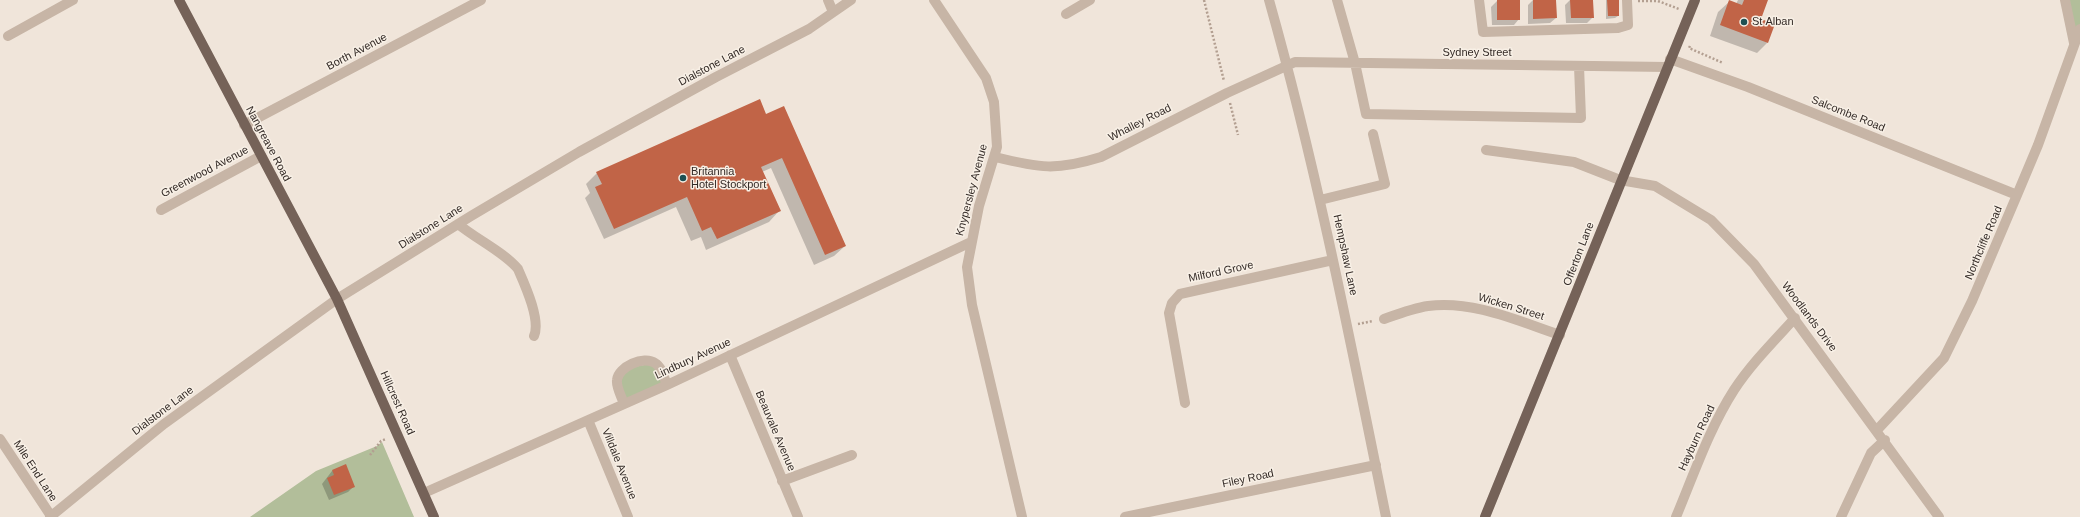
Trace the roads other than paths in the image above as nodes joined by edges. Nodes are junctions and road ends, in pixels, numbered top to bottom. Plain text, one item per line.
1 (73, 0) edge
2 (179, 0) edge
3 (482, 0) edge
4 (828, 0) edge
5 (851, 0) edge
6 (934, 0) edge
7 (1090, 0) edge
8 (1269, 0) edge
9 (1337, 0) edge
10 (1479, 0) edge
11 (1627, 0) edge
12 (1695, 0) edge
13 (2065, 0) edge
14 (833, 12) junction
15 (1066, 14) dead end
16 (2080, 29) edge
17 (8, 36) dead end
18 (2074, 43) junction
19 (1355, 63) junction
20 (1669, 63) junction
21 (1287, 64) junction
22 (1579, 66) junction
23 (244, 125) junction
24 (1373, 134) dead end
25 (1486, 150) dead end
26 (261, 156) junction
27 (995, 157) junction
28 (1620, 180) junction
29 (2017, 195) junction
30 (1320, 200) junction
31 (161, 210) dead end
32 (458, 224) junction
33 (971, 242) junction
34 (1333, 260) junction
35 (338, 299) junction
36 (1795, 318) junction
37 (1384, 319) road end
38 (1560, 335) junction
39 (534, 336) dead end
40 (730, 354) junction
41 (667, 385) junction
42 (1185, 403) dead end
43 (624, 404) junction
44 (588, 420) junction
45 (1877, 430) junction
46 (0, 439) edge
47 (1884, 440) junction
48 (852, 455) dead end
49 (1376, 465) junction
50 (782, 481) junction
51 (424, 493) junction
52 (50, 517) edge
53 (434, 517) edge
54 (628, 517) edge
55 (798, 517) edge
56 (1022, 517) edge
57 (1125, 517) edge
58 (1386, 517) edge
59 (1485, 517) edge
60 (1676, 517) edge
61 (1841, 517) edge
62 (1939, 517) edge

1 - 17 street
2 - 23 main road, Nangreave Road
3 - 23 street, Borth Avenue
4 - 14 street
5 - 14 street, Dialstone Lane
6 - 27 street, Knypersley Avenue
7 - 15 street
8 - 21 street, Hempshaw Lane
9 - 19 street
10 - 11 street
12 - 20 main road, Offerton Lane
13 - 18 street
14 - 32 street, Dialstone Lane
16 - 18 street, Northcliffe Road
18 - 29 street, Northcliffe Road
19 - 21 street, Sydney Street
19 - 22 street, Sydney Street
19 - 22 street
20 - 22 street, Sydney Street
20 - 28 main road, Offerton Lane
20 - 29 street, Salcombe Road
21 - 27 street, Whalley Road
21 - 30 street, Hempshaw Lane
23 - 26 main road, Nangreave Road
24 - 30 street
25 - 28 street, Woodlands Drive
26 - 31 street, Greenwood Avenue
26 - 35 main road, Nangreave Road
27 - 33 street, Knypersley Avenue
28 - 36 street, Woodlands Drive
28 - 38 main road, Offerton Lane
29 - 45 street, Northcliffe Road
30 - 34 street, Hempshaw Lane
32 - 35 street, Dialstone Lane
32 - 39 street
33 - 40 street, Lindbury Avenue
33 - 56 street, Knypersley Avenue
34 - 42 street, Milford Grove
34 - 49 street, Hempshaw Lane
35 - 51 main road, Hillcrest Road
35 - 52 street, Dialstone Lane
36 - 45 street, Woodlands Drive
36 - 60 street, Hayburn Road
37 - 38 street, Wicken Street
38 - 59 main road, Offerton Lane
40 - 41 street, Lindbury Avenue
40 - 50 street, Beauvale Avenue
41 - 43 street, Lindbury Avenue
41 - 43 street
43 - 44 street, Lindbury Avenue
44 - 51 street, Lindbury Avenue
44 - 54 street, Villdale Avenue
45 - 47 street, Woodlands Drive
46 - 52 street, Mile End Lane
47 - 61 street
47 - 62 street, Woodlands Drive
48 - 50 street
49 - 57 street, Filey Road
49 - 58 street, Hempshaw Lane
50 - 55 street, Beauvale Avenue
51 - 53 main road, Hillcrest Road

